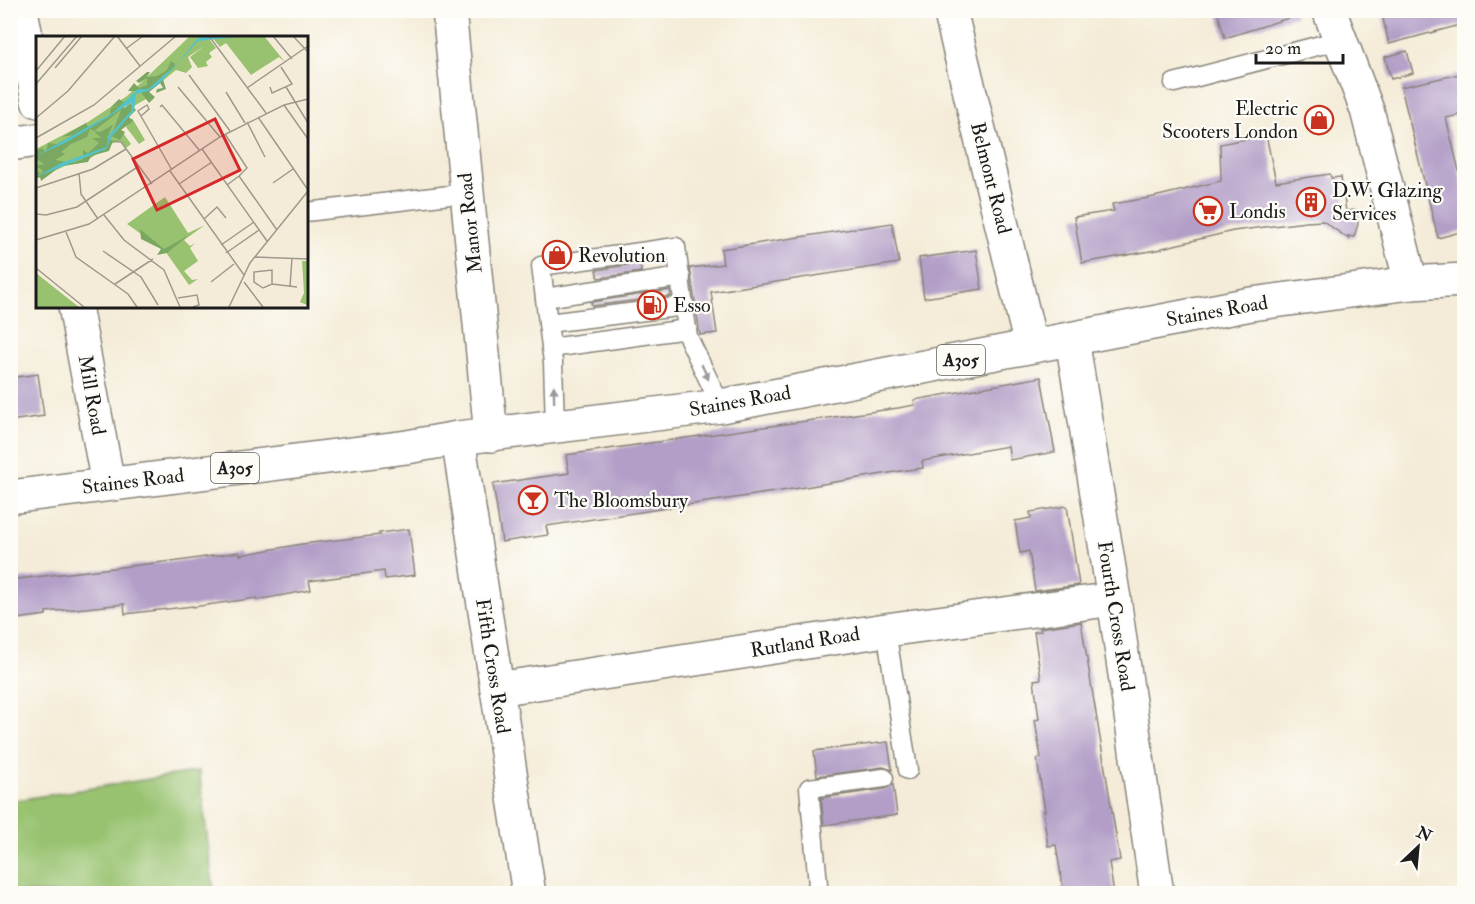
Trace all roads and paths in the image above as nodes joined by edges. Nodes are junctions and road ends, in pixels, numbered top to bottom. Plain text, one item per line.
1 (21, 10) edge
2 (448, 10) edge
3 (950, 10) edge
4 (1335, 25) edge
5 (1174, 82) dead end
6 (36, 89) edge
7 (36, 140) edge
8 (10, 144) edge
9 (467, 193) junction
10 (308, 212) edge
11 (681, 277) junction
12 (1464, 280) edge
13 (1411, 283) junction
14 (545, 298) junction
15 (685, 306) junction
16 (75, 308) edge
17 (548, 324) junction
18 (688, 333) junction
19 (1071, 339) junction
20 (1032, 346) junction
21 (552, 355) junction
22 (721, 406) junction
23 (555, 426) junction
24 (491, 435) junction
25 (458, 438) junction
26 (108, 484) junction
27 (10, 497) edge
28 (1114, 599) junction
29 (886, 630) junction
30 (497, 689) junction
31 (908, 770) dead end
32 (884, 778) dead end
33 (529, 894) edge
34 (814, 894) edge
35 (1157, 894) edge

1 - 6 street
2 - 9 street, Manor Road
3 - 20 street, Belmont Road
4 - 5 lane
4 - 13 street
7 - 8 street
9 - 10 lane
9 - 24 street, Manor Road
11 - 14 lane
11 - 14 lane
11 - 15 lane
12 - 13 street, Staines Road / A305
13 - 19 street, Staines Road / A305
14 - 17 lane
15 - 17 lane
15 - 18 lane
16 - 26 street, Mill Road
17 - 21 lane
18 - 21 lane
18 -> 22 lane
19 - 20 street, Staines Road / A305
19 - 28 street, Fourth Cross Road
20 - 22 street, Staines Road / A305
23 -> 21 lane
22 - 23 street, Staines Road / A305
23 - 24 street, Staines Road / A305
24 - 25 street, Staines Road / A305
25 - 26 street, Staines Road / A305
25 - 30 street, Fifth Cross Road
26 - 27 street, Staines Road / A305
28 - 29 street, Rutland Road
28 - 35 street, Fourth Cross Road
29 - 30 street, Rutland Road
29 - 31 lane
30 - 33 street, Fifth Cross Road
32 - 34 lane

